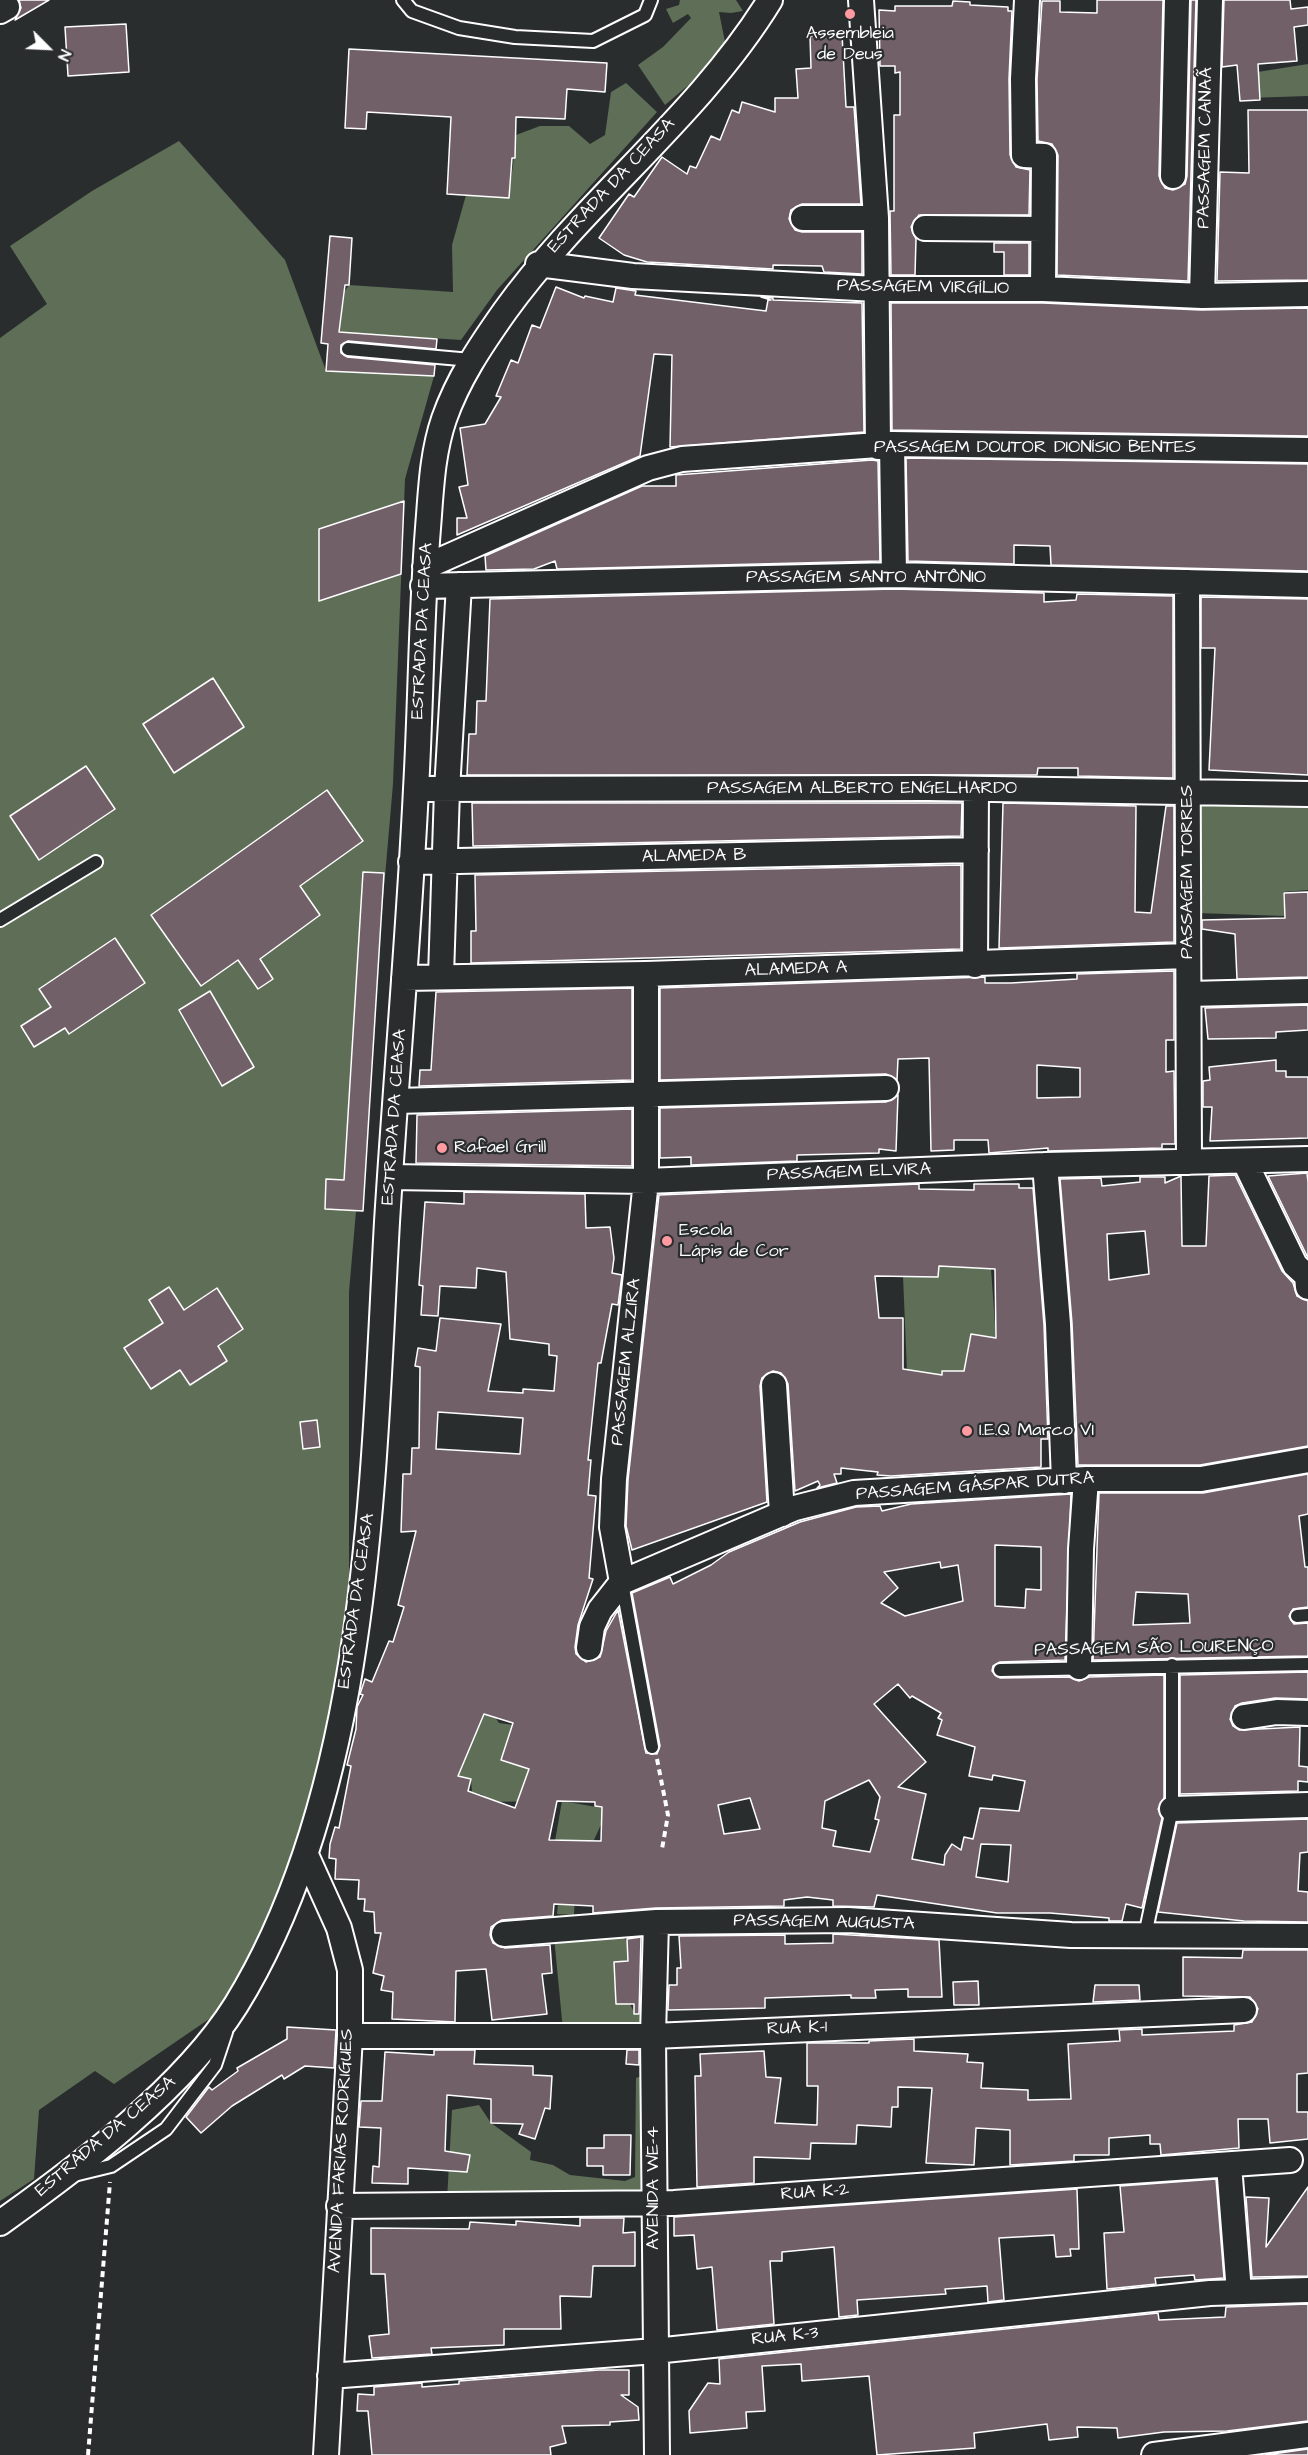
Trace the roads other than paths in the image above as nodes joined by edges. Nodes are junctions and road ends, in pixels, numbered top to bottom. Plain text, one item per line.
1 (403, 0) edge
2 (651, 0) edge
3 (770, 0) edge
4 (861, 0) edge
5 (1027, 0) edge
6 (1177, 0) edge
7 (1210, 0) edge
8 (1173, 176) dead end
9 (803, 218) dead end
10 (876, 218) junction
11 (925, 228) dead end
12 (1043, 229) junction
13 (538, 264) junction
14 (876, 289) junction
15 (1043, 289) junction
16 (1308, 294) edge
17 (1202, 296) junction
18 (348, 349) dead end
19 (471, 360) junction
20 (885, 446) junction
21 (1308, 450) edge
22 (894, 575) junction
23 (424, 577) junction
24 (1187, 582) junction
25 (459, 585) junction
26 (1308, 585) edge
27 (416, 789) junction
28 (976, 789) junction
29 (447, 790) junction
30 (1188, 793) junction
31 (1308, 794) edge
32 (976, 850) junction
33 (96, 862) dead end
34 (411, 862) junction
35 (445, 863) junction
36 (0, 920) edge
37 (1188, 956) junction
38 (975, 965) junction
39 (646, 974) junction
40 (441, 976) junction
41 (404, 978) junction
42 (1308, 991) edge
43 (1189, 994) junction
44 (886, 1088) dead end
45 (646, 1096) junction
46 (396, 1101) junction
47 (1308, 1160) edge
48 (1189, 1162) junction
49 (1245, 1162) junction
50 (1045, 1165) junction
51 (390, 1177) junction
52 (646, 1181) junction
53 (1308, 1287) edge
54 (774, 1385) dead end
55 (1308, 1460) edge
56 (1075, 1480) junction
57 (782, 1514) junction
58 (622, 1582) junction
59 (589, 1648) dead end
60 (1172, 1665) junction
61 (1308, 1665) edge
62 (1079, 1668) junction
63 (1000, 1670) dead end
64 (1308, 1713) edge
65 (1244, 1718) dead end
66 (652, 1747) road end
67 (1308, 1805) edge
68 (1172, 1809) junction
69 (306, 1855) junction
70 (656, 1922) junction
71 (504, 1934) dead end
72 (1145, 1935) junction
73 (1308, 1936) edge
74 (234, 2008) junction
75 (1244, 2010) dead end
76 (350, 2036) junction
77 (653, 2036) junction
78 (1290, 2160) dead end
79 (1229, 2165) junction
80 (58, 2179) junction
81 (654, 2204) junction
82 (339, 2206) junction
83 (0, 2223) edge
84 (1308, 2290) edge
85 (1239, 2292) junction
86 (655, 2351) junction
87 (330, 2376) junction
88 (1308, 2435) edge
89 (326, 2455) edge
90 (657, 2455) edge
91 (1154, 2455) edge

1 - 2 lane
3 - 13 street, ESTRADA DA CEASA
4 - 10 street
5 - 12 street
6 - 8 street
7 - 17 street, PASSAGEM CANAÃ
9 - 10 street
10 - 14 street
11 - 12 street
12 - 15 street
13 - 14 street, PASSAGEM VIRGÍLIO
13 - 19 street, ESTRADA DA CEASA
14 - 15 street, PASSAGEM VIRGÍLIO
14 - 20 street
15 - 17 street, PASSAGEM VIRGÍLIO
16 - 17 street, PASSAGEM VIRGÍLIO
18 - 19 lane
19 - 23 street, ESTRADA DA CEASA
20 - 21 street, PASSAGEM DOUTOR DIONÍSIO BENTES
20 - 22 street
20 - 23 street, PASSAGEM DOUTOR DIONÍSIO BENTES
22 - 24 street, PASSAGEM SANTO ANTÔNIO
22 - 25 street, PASSAGEM SANTO ANTÔNIO
23 - 25 street, PASSAGEM SANTO ANTÔNIO
23 - 27 street, ESTRADA DA CEASA
24 - 26 street, PASSAGEM SANTO ANTÔNIO
24 - 30 street, PASSAGEM TORRES
25 - 29 street, ESTRADA DA CEASA
27 - 29 street, PASSAGEM ALBERTO ENGELHARDO
27 - 34 street, ESTRADA DA CEASA
28 - 29 street, PASSAGEM ALBERTO ENGELHARDO
28 - 30 street, PASSAGEM ALBERTO ENGELHARDO
28 - 32 street
29 - 35 street, ESTRADA DA CEASA
30 - 31 street, PASSAGEM ALBERTO ENGELHARDO
30 - 37 street, PASSAGEM TORRES
32 - 35 street, ALAMEDA B
32 - 38 street
33 - 36 lane
34 - 35 street, ALAMEDA B
34 - 41 street, ESTRADA DA CEASA
35 - 40 street, ESTRADA DA CEASA
37 - 38 street, ALAMEDA A
37 - 43 street, PASSAGEM TORRES
38 - 39 street, ALAMEDA A
39 - 40 street, ALAMEDA A
39 - 45 street, PASSAGEM ALZIRA
40 - 41 street, ALAMEDA A
41 - 46 street, ESTRADA DA CEASA
42 - 43 street
43 - 48 street, PASSAGEM TORRES
44 - 45 street
45 - 46 street
45 - 52 street, PASSAGEM ALZIRA
46 - 51 street, ESTRADA DA CEASA
47 - 49 street, PASSAGEM ELVIRA
48 - 49 street, PASSAGEM ELVIRA
48 - 50 street, PASSAGEM ELVIRA
49 - 53 street
50 - 52 street, PASSAGEM ELVIRA
50 - 56 street
51 - 52 street, PASSAGEM ELVIRA
51 - 69 street, ESTRADA DA CEASA
52 - 58 street, PASSAGEM ALZIRA
54 - 57 street
55 - 56 street, PASSAGEM GÁSPAR DUTRA
56 - 57 street, PASSAGEM GÁSPAR DUTRA
56 - 62 street
57 - 58 street, PASSAGEM GÁSPAR DUTRA
58 - 59 street
58 - 66 lane, PASSAGEM ALZIRA
60 - 61 lane, PASSAGEM SÃO LOURENÇO
60 - 62 lane, PASSAGEM SÃO LOURENÇO
60 - 68 lane
62 - 63 lane, PASSAGEM SÃO LOURENÇO
64 - 65 street
67 - 68 street
68 - 72 lane
69 - 74 street, ESTRADA DA CEASA
69 - 76 street, AVENIDA FARIAS RODRIGUES
70 - 71 street, PASSAGEM AUGUSTA
70 - 72 street, PASSAGEM AUGUSTA
70 - 77 street, AVENIDA WE-4
72 - 73 street, PASSAGEM AUGUSTA
74 - 80 street, ESTRADA DA CEASA
74 - 80 lane
75 - 77 street, RUA K-1
76 - 77 street, RUA K-1
76 - 82 street, AVENIDA FARIAS RODRIGUES
77 - 81 street, AVENIDA WE-4
78 - 79 street, RUA K-2
79 - 81 street, RUA K-2
79 - 85 street
80 - 83 street, ESTRADA DA CEASA
81 - 82 street, RUA K-2
81 - 86 street, AVENIDA WE-4
82 - 87 street, AVENIDA FARIAS RODRIGUES
84 - 85 street, RUA K-3
85 - 86 street, RUA K-3
86 - 87 street, RUA K-3
86 - 90 street, AVENIDA WE-4
87 - 89 street, AVENIDA FARIAS RODRIGUES
88 - 91 street

